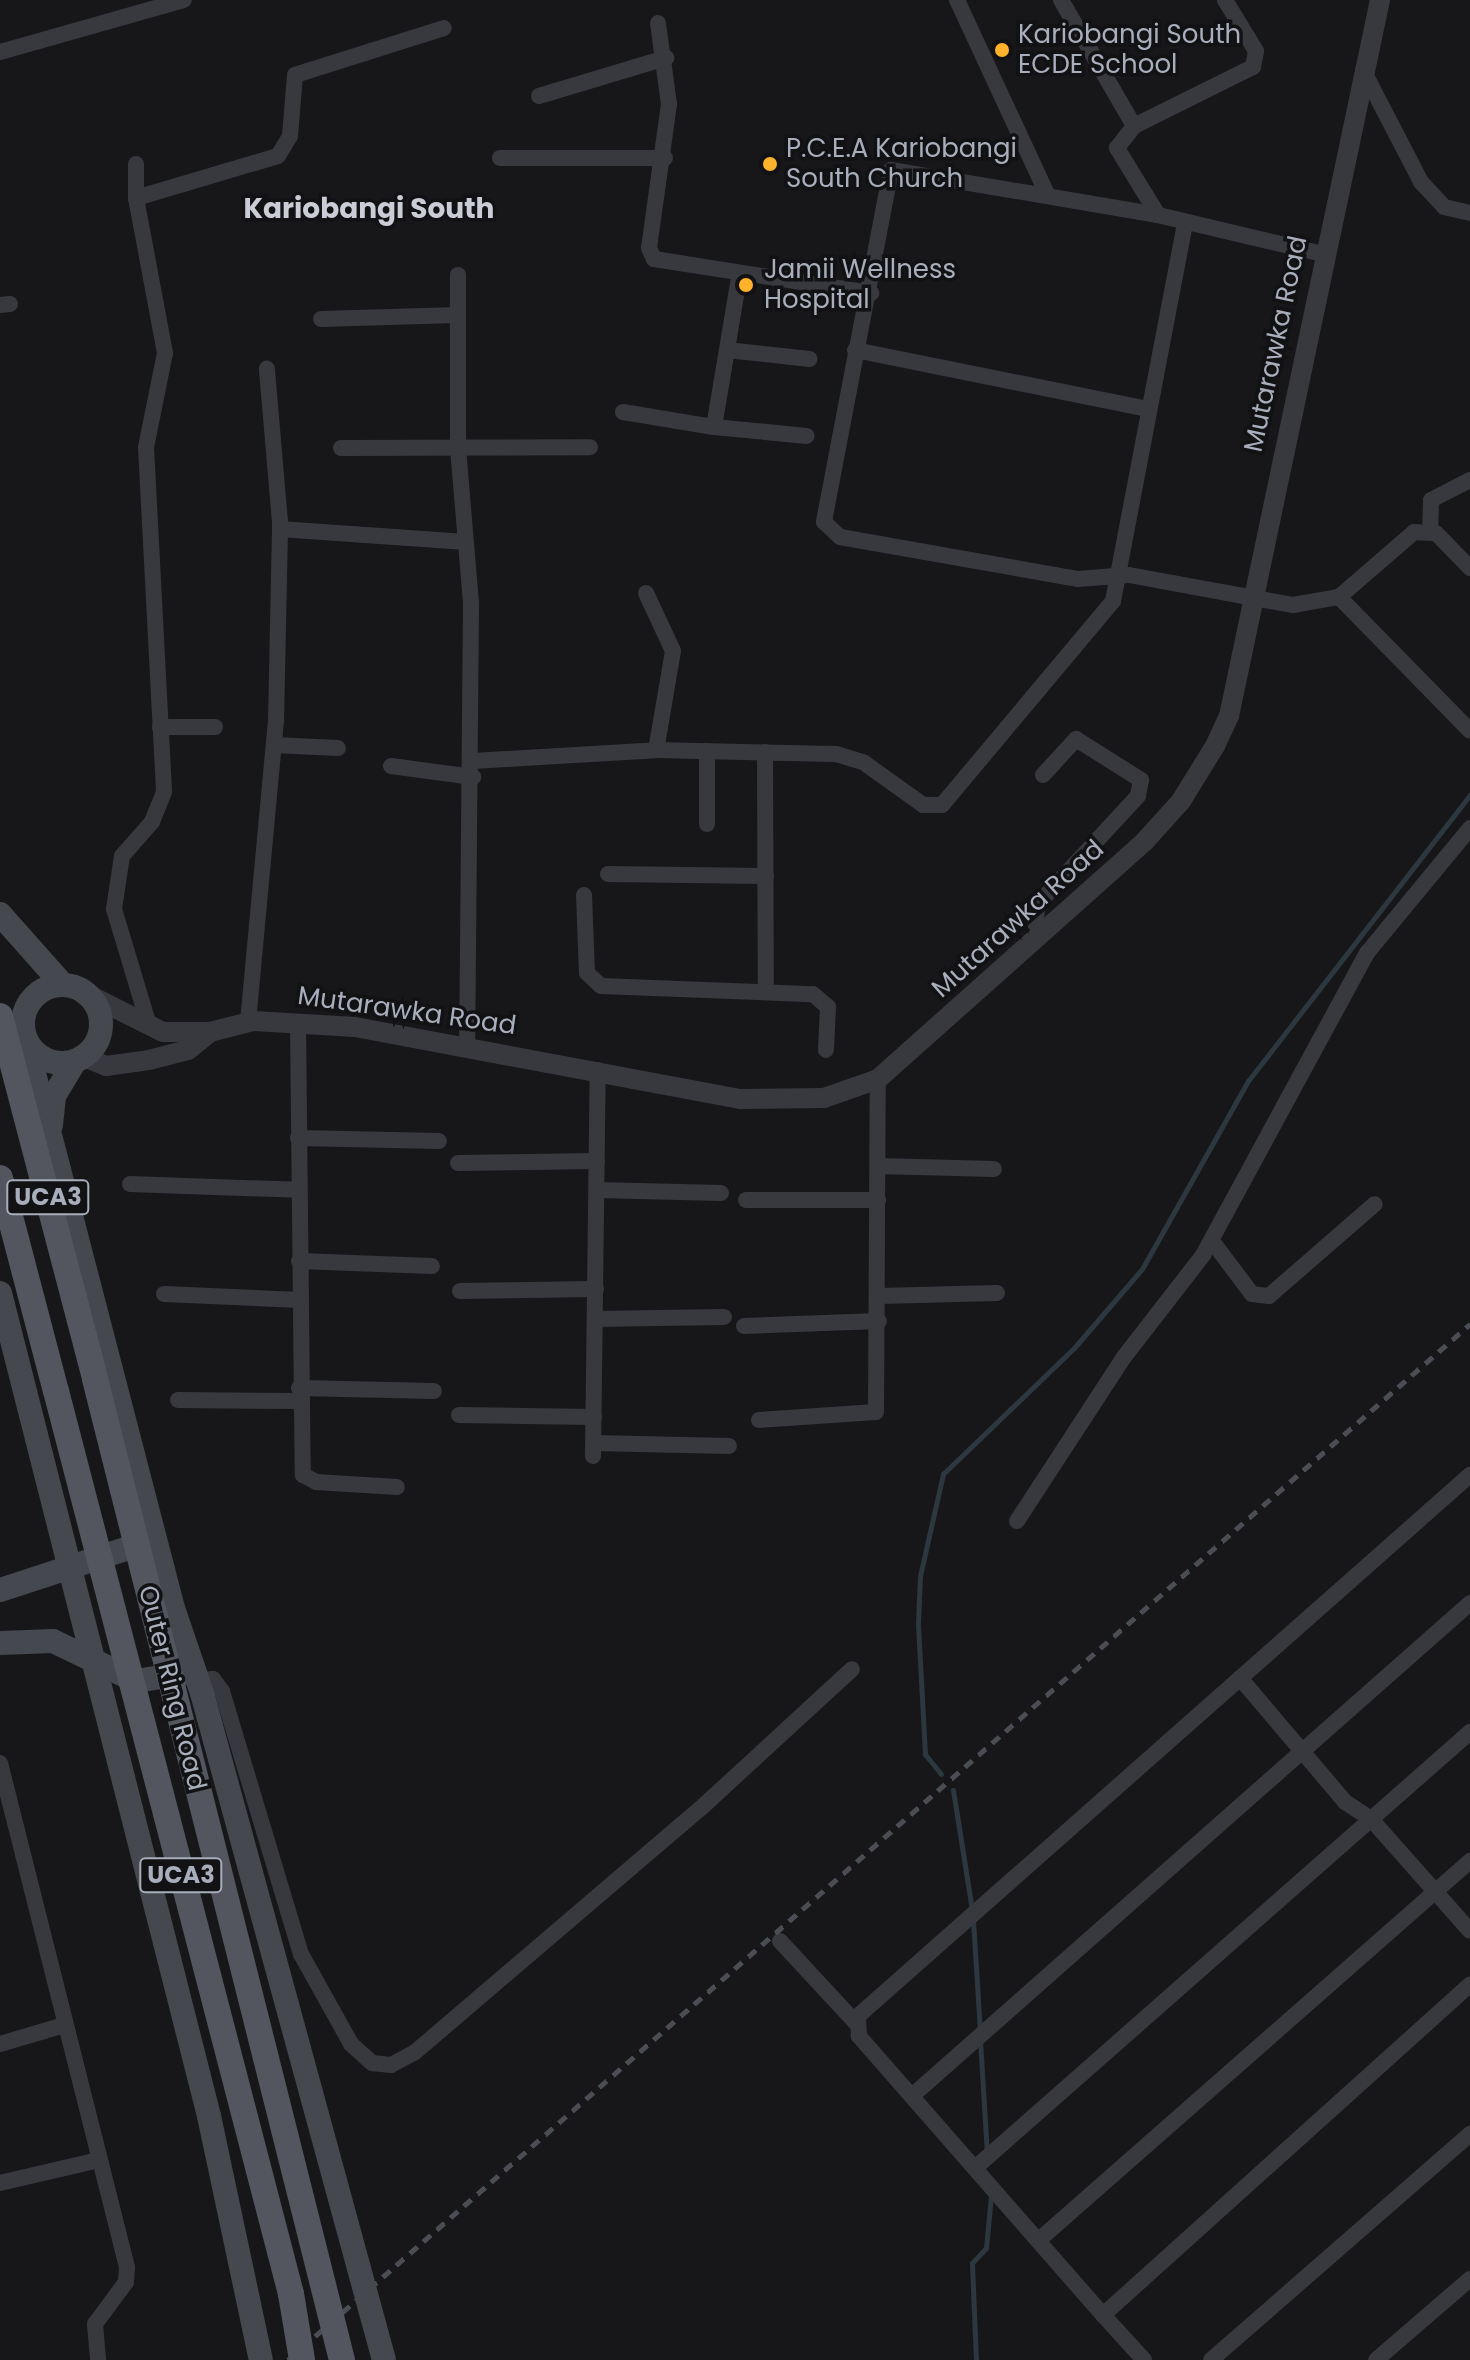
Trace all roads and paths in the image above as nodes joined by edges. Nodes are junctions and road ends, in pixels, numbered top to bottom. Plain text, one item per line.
1 (184, 0) edge
2 (957, 0) edge
3 (1061, 0) edge
4 (1225, 0) edge
5 (1380, 0) edge
6 (658, 23) dead end
7 (444, 28) dead end
8 (0, 52) edge
9 (666, 58) junction
10 (1363, 70) junction
11 (539, 96) dead end
12 (1134, 126) junction
13 (500, 158) dead end
14 (665, 158) junction
15 (136, 164) dead end
16 (1047, 194) junction
17 (136, 198) junction
18 (1470, 213) edge
19 (1158, 215) junction
20 (1185, 222) junction
21 (1323, 254) junction
22 (458, 275) dead end
23 (739, 277) junction
24 (871, 293) junction
25 (458, 315) junction
26 (321, 319) dead end
27 (727, 350) junction
28 (855, 350) junction
29 (810, 359) dead end
30 (267, 369) dead end
31 (1147, 409) junction
32 (623, 412) dead end
33 (714, 427) junction
34 (807, 436) dead end
35 (590, 447) dead end
36 (341, 448) dead end
37 (458, 448) junction
38 (1470, 480) edge
39 (280, 529) junction
40 (1430, 531) junction
41 (466, 542) junction
42 (1470, 568) edge
43 (1113, 574) junction
44 (646, 593) dead end
45 (1253, 594) junction
46 (1339, 597) junction
47 (160, 727) junction
48 (215, 727) dead end
49 (1470, 731) edge
50 (274, 745) junction
51 (338, 748) dead end
52 (656, 750) junction
53 (707, 751) junction
54 (765, 752) junction
55 (391, 766) dead end
56 (473, 769) junction
57 (1043, 775) dead end
58 (707, 824) dead end
59 (1470, 828) edge
60 (608, 874) dead end
61 (766, 876) junction
62 (584, 895) dead end
63 (0, 914) edge
64 (1044, 933) junction
65 (73, 988) junction
66 (766, 992) junction
67 (0, 1016) edge
68 (248, 1022) junction
69 (298, 1022) junction
70 (149, 1026) junction
71 (23, 1031) junction
72 (210, 1032) junction
73 (467, 1045) junction
74 (826, 1050) dead end
75 (80, 1059) junction
76 (598, 1070) junction
77 (878, 1079) junction
78 (298, 1138) junction
79 (439, 1141) dead end
80 (51, 1143) junction
81 (597, 1161) junction
82 (458, 1163) dead end
83 (878, 1166) junction
84 (994, 1169) dead end
85 (0, 1178) edge
86 (130, 1184) dead end
87 (298, 1190) junction
88 (597, 1190) junction
89 (721, 1193) dead end
90 (746, 1200) dead end
91 (878, 1200) junction
92 (1375, 1204) dead end
93 (1212, 1241) junction
94 (299, 1261) junction
95 (432, 1266) dead end
96 (596, 1289) junction
97 (460, 1291) dead end
98 (0, 1293) edge
99 (997, 1293) dead end
100 (164, 1294) dead end
101 (879, 1296) junction
102 (299, 1300) junction
103 (724, 1317) dead end
104 (595, 1319) junction
105 (879, 1321) junction
106 (744, 1326) dead end
107 (434, 1391) dead end
108 (299, 1395) junction
109 (178, 1400) dead end
110 (459, 1415) dead end
111 (594, 1417) junction
112 (759, 1420) dead end
113 (729, 1446) dead end
114 (1470, 1475) edge
115 (397, 1487) dead end
116 (1017, 1521) dead end
117 (155, 1539) junction
118 (71, 1570) junction
119 (0, 1590) edge
120 (1470, 1603) edge
121 (0, 1643) edge
122 (91, 1660) junction
123 (852, 1669) dead end
124 (1240, 1678) junction
125 (197, 1682) junction
126 (1470, 1732) edge
127 (1303, 1751) junction
128 (0, 1763) edge
129 (1371, 1819) junction
130 (1470, 1861) edge
131 (1435, 1892) junction
132 (1470, 1931) edge
133 (780, 1941) dead end
134 (1470, 1984) edge
135 (856, 2023) junction
136 (64, 2025) junction
137 (0, 2044) edge
138 (913, 2095) junction
139 (1470, 2134) edge
140 (99, 2160) junction
141 (975, 2168) junction
142 (0, 2183) edge
143 (1040, 2239) junction
144 (1470, 2279) edge
145 (1103, 2315) junction
146 (98, 2360) edge
147 (261, 2360) edge
148 (302, 2360) edge
149 (342, 2360) edge
150 (384, 2360) edge
151 (1144, 2360) edge
152 (1211, 2360) edge
153 (1376, 2360) edge

1 - 8 street
2 - 16 street
3 - 12 street
4 - 12 street
5 - 10 street, Mutarawka Road
6 - 9 street
7 - 17 street
9 - 11 street
9 - 14 street
10 - 18 street
10 - 21 street, Mutarawka Road
12 - 19 street
13 - 14 street
14 - 23 street
15 - 17 street
16 - 19 street
16 - 24 street
17 - 47 street
19 - 20 street
20 - 21 street
20 - 31 street
21 - 45 street, Mutarawka Road
22 - 25 street
23 - 24 street
23 - 27 street
24 - 28 street
25 - 26 street
25 - 37 street
27 - 29 street
27 - 33 street
28 - 31 street
28 - 43 street
30 - 39 street
31 - 43 street
32 - 33 street
33 - 34 street
35 - 37 street
36 - 37 street
37 - 41 street
38 - 40 street
39 - 41 street
39 - 50 street
40 - 42 street
40 - 46 street
41 - 56 street
43 - 45 street
43 - 54 street
44 - 52 street
45 - 46 street
45 - 64 street, Mutarawka Road
46 - 49 street
47 - 48 street
47 - 70 street
50 - 51 street
50 - 68 street
52 - 53 street
52 - 56 street
53 - 54 street
53 - 58 street
54 - 61 street
55 - 56 street
56 - 73 street
57 - 64 street
59 - 93 street
60 - 61 street
61 - 66 street
62 - 66 street
63 - 65 main road, Mutarawka Road
64 - 77 street, Mutarawka Road
65 - 70 street, Mutarawka Road
65 - 71 main road
65 - 75 main road
66 - 74 street
67 - 149 main road, Outer Ring Road / UCA3, bridge
68 - 69 street, Mutarawka Road
68 - 72 street, Mutarawka Road
69 - 73 street, Mutarawka Road
69 - 78 street
70 - 72 street, Mutarawka Road
71 - 75 main road
71 - 80 main road, Outer Ring Road / UCA3
72 - 75 street
73 - 76 street, Mutarawka Road
75 - 80 main road, UCA3
76 - 77 street, Mutarawka Road
76 - 81 street
77 - 83 street
78 - 79 street
78 - 87 street
80 - 117 main road, Outer Ring Road / UCA3
81 - 82 street
81 - 88 street
83 - 84 street
83 - 91 street
85 - 148 main road, Outer Ring Road / UCA3, bridge
86 - 87 street
87 - 94 street
88 - 89 street
88 - 96 street
90 - 91 street
91 - 101 street
92 - 93 street
93 - 116 street
94 - 95 street
94 - 102 street
96 - 97 street
96 - 104 street
98 - 118 main road, UCA3
99 - 101 street
100 - 102 street
101 - 105 street
102 - 108 street
103 - 104 street
104 - 111 street
105 - 106 street
105 - 112 street
107 - 108 street
108 - 109 street
108 - 115 street
110 - 111 street
111 - 113 street
114 - 124 street
117 - 118 main road
117 - 125 main road, Outer Ring Road / UCA3
118 - 119 main road
118 - 122 main road, UCA3
120 - 127 street
121 - 122 main road
122 - 125 main road
122 - 147 main road, UCA3
123 - 125 street
124 - 127 street
124 - 135 street
125 - 150 main road, UCA3, bridge
126 - 129 street
127 - 129 street
127 - 138 street
128 - 136 street
129 - 131 street
129 - 141 street
130 - 131 street
131 - 132 street
131 - 143 street
133 - 135 street
134 - 145 street
135 - 138 street
136 - 137 street
136 - 140 street
138 - 141 street
139 - 152 street
140 - 142 street
140 - 146 street
141 - 143 street
143 - 145 street
144 - 153 street
145 - 151 street

